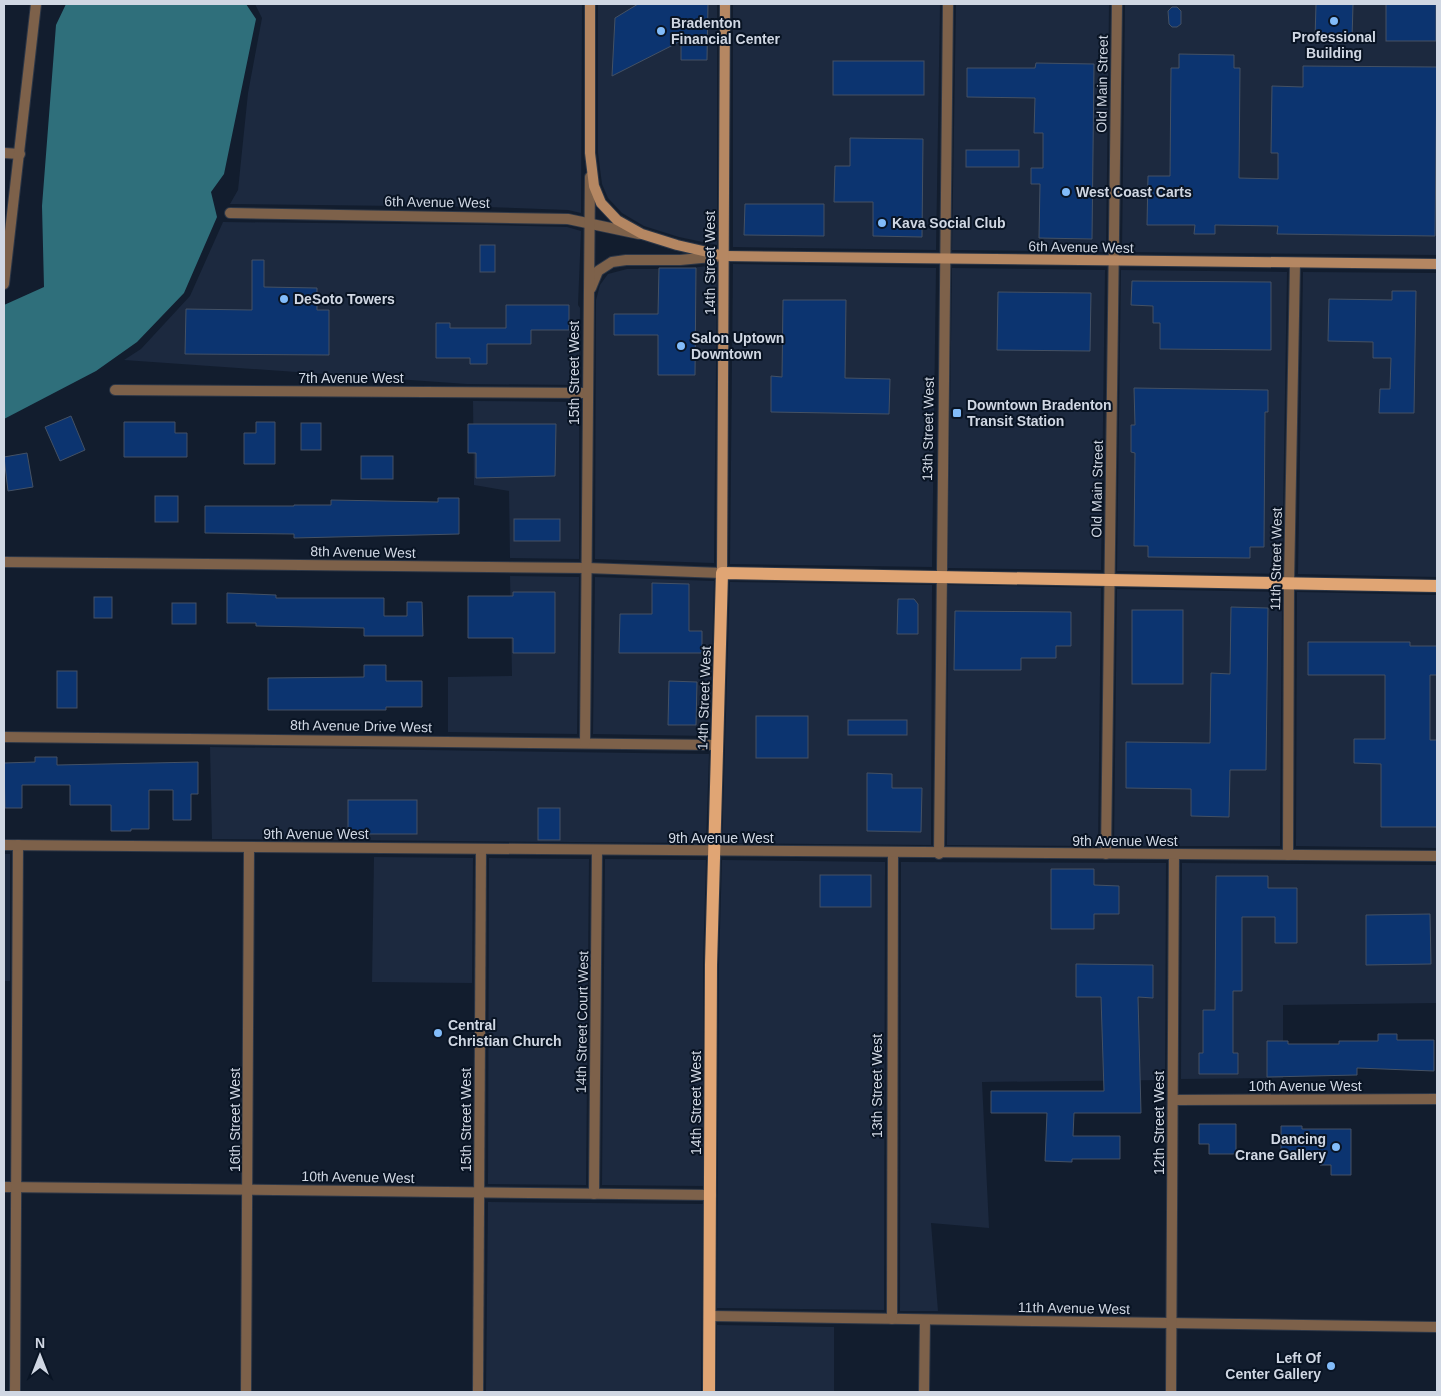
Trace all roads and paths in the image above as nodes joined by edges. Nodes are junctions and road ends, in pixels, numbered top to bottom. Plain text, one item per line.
1 (36, 4) edge
2 (590, 4) edge
3 (725, 4) edge
4 (948, 4) edge
5 (1117, 4) edge
6 (4, 153) edge
7 (590, 153) junction
8 (20, 154) junction
9 (230, 213) dead end
10 (589, 224) junction
11 (642, 234) junction
12 (725, 256) junction
13 (944, 259) junction
14 (1114, 261) junction
15 (1295, 263) junction
16 (1437, 264) edge
17 (4, 284) edge
18 (588, 299) junction
19 (115, 390) dead end
20 (587, 393) junction
21 (4, 562) edge
22 (587, 568) junction
23 (722, 572) junction
24 (940, 577) junction
25 (1109, 580) junction
26 (1290, 583) junction
27 (1437, 586) edge
28 (4, 737) edge
29 (585, 743) junction
30 (717, 745) junction
31 (4, 845) edge
32 (18, 845) junction
33 (249, 848) junction
34 (481, 849) junction
35 (597, 850) junction
36 (714, 852) junction
37 (893, 853) junction
38 (939, 854) junction
39 (1106, 854) junction
40 (1174, 854) junction
41 (1288, 855) junction
42 (1437, 856) edge
43 (1437, 1099) edge
44 (1173, 1100) junction
45 (4, 1187) edge
46 (17, 1187) junction
47 (248, 1189) junction
48 (480, 1193) junction
49 (594, 1194) junction
50 (711, 1195) junction
51 (710, 1316) junction
52 (892, 1319) junction
53 (925, 1320) junction
54 (1171, 1323) junction
55 (1437, 1327) edge
56 (15, 1392) edge
57 (246, 1392) edge
58 (478, 1392) edge
59 (709, 1392) edge
60 (924, 1392) edge
61 (1171, 1392) edge

1 - 8 street
2 - 7 main road, 15th Street West
3 - 12 main road, 14th Street West
4 - 13 street, 13th Street West
5 - 14 street, Old Main Street
6 - 8 street
7 - 10 street, 15th Street West
7 - 11 main road, 6th Avenue West
8 - 17 street
9 - 10 street, 6th Avenue West
10 - 11 street, 6th Avenue West
10 - 18 street, 15th Street West
11 - 12 main road, 6th Avenue West
12 - 13 main road, 6th Avenue West
12 - 18 street, 6th Avenue West
12 - 23 main road, 14th Street West
13 - 14 main road, 6th Avenue West
13 - 24 street, 13th Street West
14 - 15 main road, 6th Avenue West
14 - 25 street, Old Main Street
15 - 16 main road, 6th Avenue West
15 - 26 street, 11th Street West
18 - 20 street, 15th Street West
19 - 20 street, 7th Avenue West
20 - 22 street, 15th Street West
21 - 22 street, 8th Avenue West
22 - 23 street, 8th Avenue West
22 - 29 street, 15th Street West
23 - 24 main road
23 - 30 main road, 14th Street West
24 - 25 main road
24 - 38 street, 13th Street West
25 - 26 main road
25 - 39 street, Old Main Street
26 - 27 main road
26 - 41 street, 11th Street West
28 - 29 street, 8th Avenue Drive West
29 - 30 street, 8th Avenue Drive West
30 - 36 main road, 14th Street West
31 - 32 street, 9th Avenue West
32 - 33 street, 9th Avenue West
32 - 46 street
33 - 34 street, 9th Avenue West
33 - 47 street, 16th Street West
34 - 35 street, 9th Avenue West
34 - 48 street, 15th Street West
35 - 36 street, 9th Avenue West
35 - 49 street, 14th Street Court West
36 - 37 street, 9th Avenue West
36 - 50 main road, 14th Street West
37 - 38 street, 9th Avenue West
37 - 52 street, 13th Street West
38 - 39 street, 9th Avenue West
39 - 40 street, 9th Avenue West
40 - 41 street, 9th Avenue West
40 - 44 street, 12th Street West
41 - 42 street, 9th Avenue West
43 - 44 street, 10th Avenue West
44 - 54 street, 12th Street West
45 - 46 street, 10th Avenue West
46 - 47 street, 10th Avenue West
46 - 56 street
47 - 48 street, 10th Avenue West
47 - 57 street, 16th Street West
48 - 49 street, 10th Avenue West
48 - 58 street, 15th Street West
49 - 50 street, 10th Avenue West
50 - 51 main road, 14th Street West
51 - 52 street, 11th Avenue West
51 - 59 main road, 14th Street West
52 - 53 street, 11th Avenue West
53 - 54 street, 11th Avenue West
53 - 60 street
54 - 55 street, 11th Avenue West
54 - 61 street, 12th Street West

